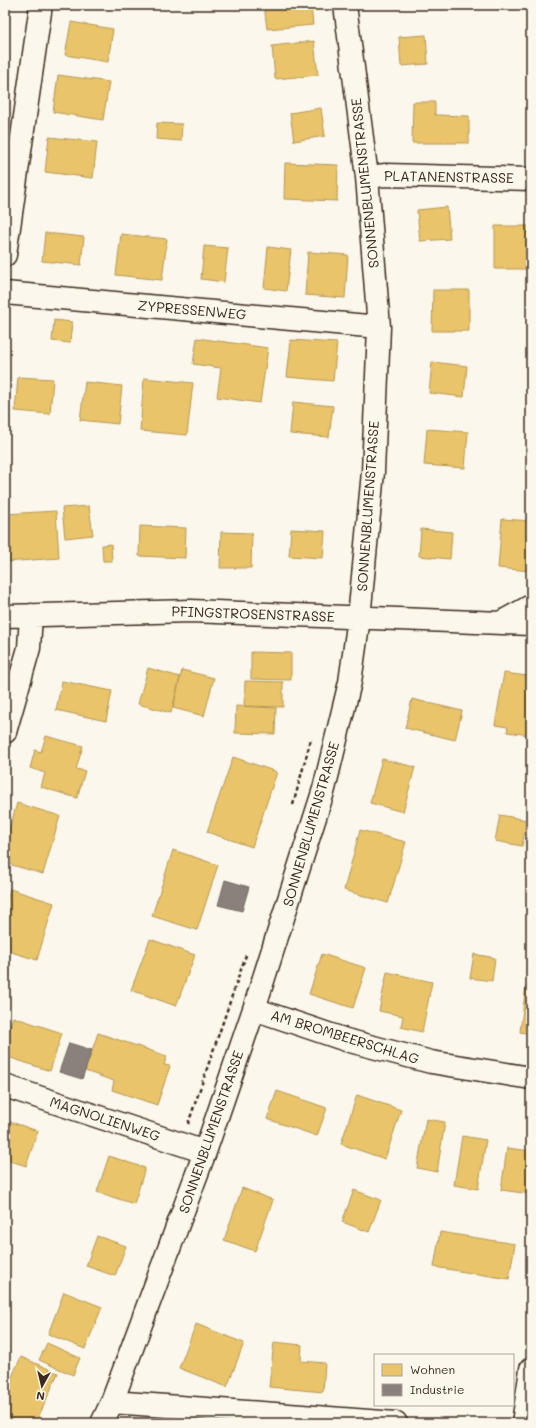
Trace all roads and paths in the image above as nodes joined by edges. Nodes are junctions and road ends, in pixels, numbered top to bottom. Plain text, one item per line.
1 (41, 5) edge
2 (345, 5) edge
3 (367, 177) junction
4 (531, 180) edge
5 (5, 256) edge
6 (5, 293) edge
7 (379, 327) junction
8 (531, 606) edge
9 (31, 614) junction
10 (5, 616) edge
11 (359, 618) junction
12 (502, 622) junction
13 (531, 624) edge
14 (5, 732) edge
15 (312, 734) dead end
16 (292, 809) dead end
17 (246, 952) dead end
18 (254, 1009) junction
19 (531, 1078) edge
20 (5, 1086) edge
21 (181, 1144) junction
22 (205, 1152) junction
23 (531, 1369) edge
24 (112, 1402) junction
25 (102, 1423) edge
26 (396, 1423) edge
27 (523, 1423) edge

1 - 5 street
2 - 3 street, SONNENBLUMENSTRASSE
3 - 4 street, PLATANENSTRASSE
3 - 7 street, SONNENBLUMENSTRASSE
6 - 7 street, ZYPRESSENWEG
7 - 11 street, SONNENBLUMENSTRASSE
8 - 12 street
9 - 10 street, PFINGSTROSENSTRASSE
9 - 11 street, PFINGSTROSENSTRASSE
9 - 14 street
11 - 12 street, PFINGSTROSENSTRASSE
11 - 18 street, SONNENBLUMENSTRASSE
12 - 13 street, PFINGSTROSENSTRASSE
15 - 16 path
17 - 21 path
18 - 19 street, AM BROMBEERSCHLAG
18 - 22 street, SONNENBLUMENSTRASSE
20 - 21 street, MAGNOLIENWEG
21 - 22 street, MAGNOLIENWEG
22 - 24 street, SONNENBLUMENSTRASSE
23 - 27 street
24 - 25 street, SONNENBLUMENSTRASSE
24 - 26 street

